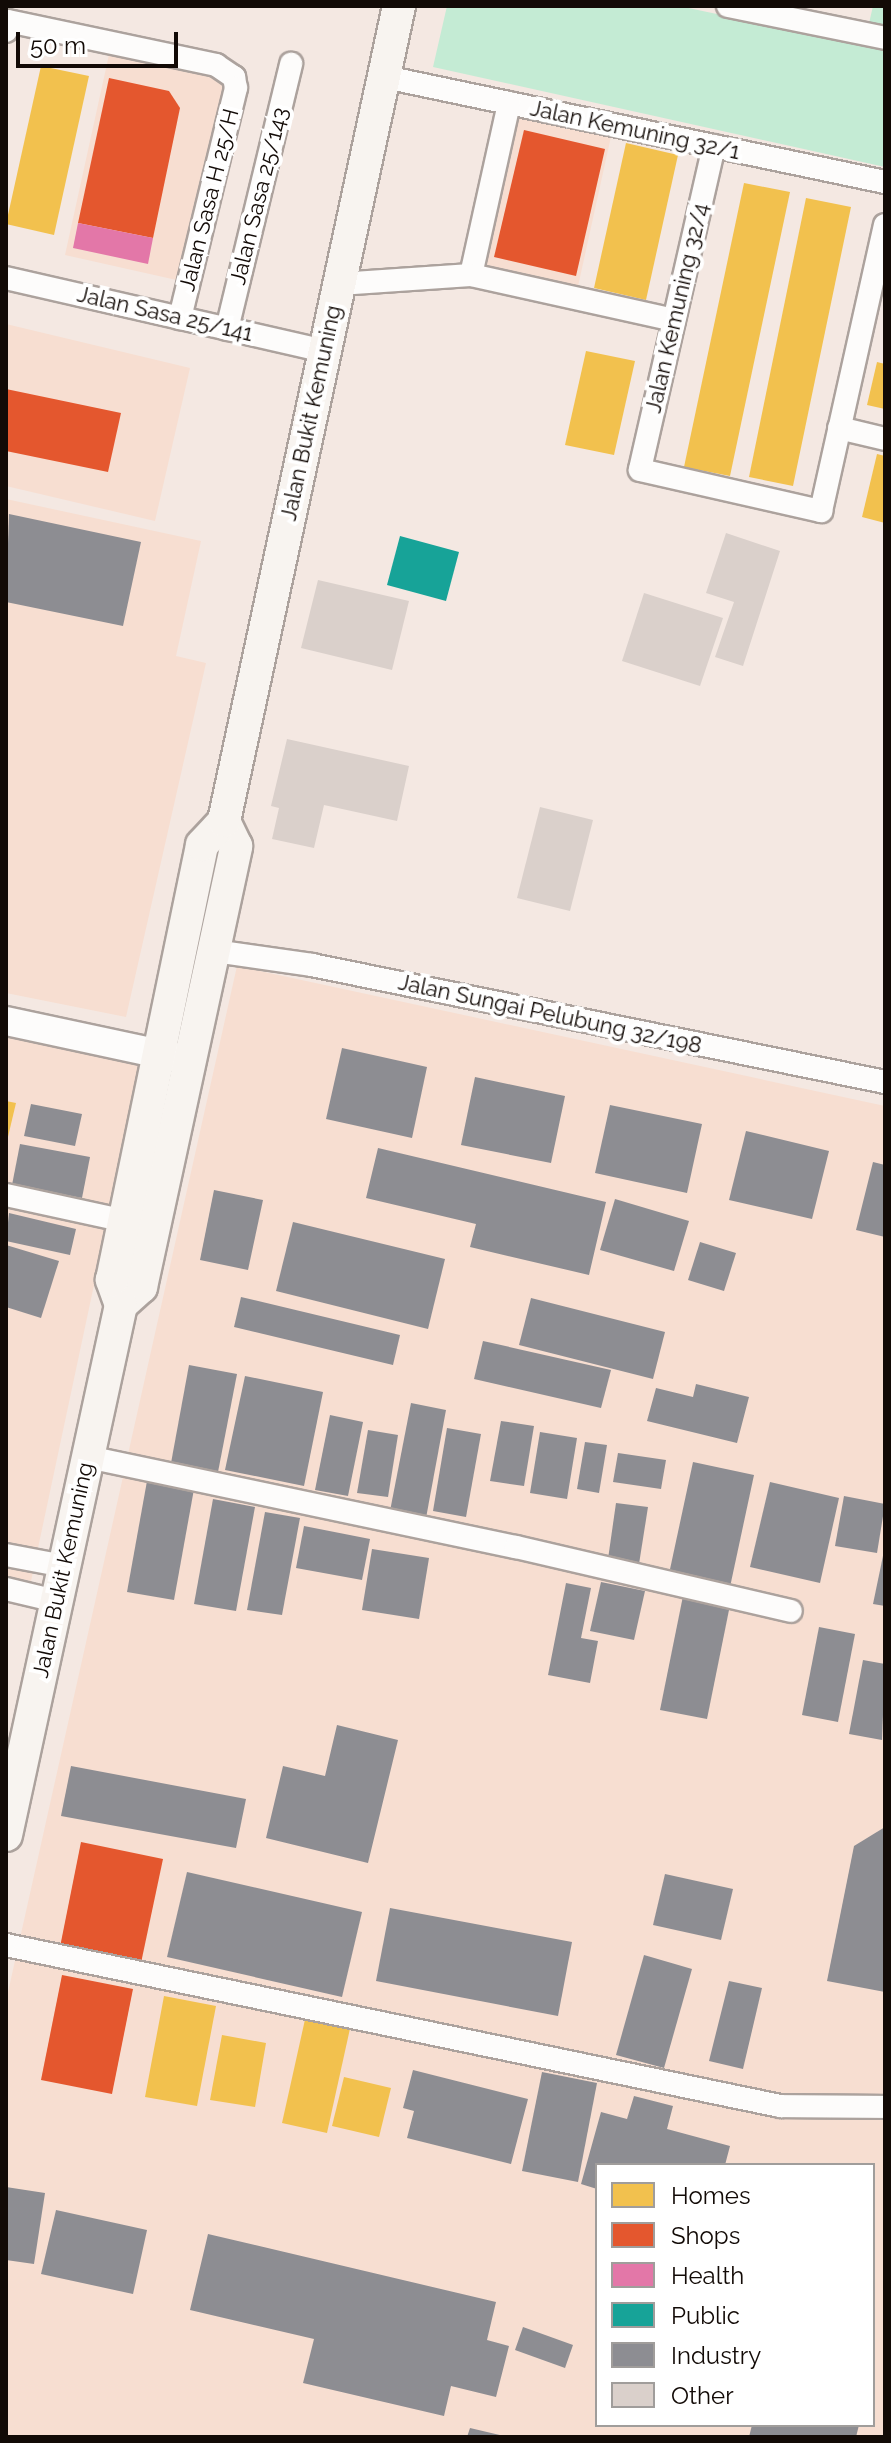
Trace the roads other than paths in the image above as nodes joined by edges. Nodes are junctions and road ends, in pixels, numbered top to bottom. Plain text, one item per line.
1 (399, 6) edge
2 (728, 6) edge
3 (7, 26) edge
4 (885, 38) edge
5 (291, 64) dead end
6 (385, 77) junction
7 (509, 103) junction
8 (714, 146) junction
9 (885, 182) edge
10 (885, 225) edge
11 (471, 275) junction
12 (6, 278) edge
13 (339, 284) junction
14 (180, 318) junction
15 (674, 320) junction
16 (227, 329) junction
17 (324, 351) junction
18 (839, 428) junction
19 (885, 439) edge
20 (224, 821) junction
21 (214, 951) junction
22 (6, 1021) edge
23 (174, 1057) junction
24 (885, 1082) edge
25 (6, 1195) edge
26 (125, 1221) junction
27 (121, 1305) junction
28 (88, 1457) junction
29 (6, 1555) edge
30 (64, 1566) junction
31 (6, 1589) edge
32 (56, 1601) junction
33 (791, 1611) dead end
34 (6, 1835) edge
35 (6, 1945) edge
36 (885, 2107) edge

1 - 6 main road, Jalan Bukit Kemuning
2 - 4 street
3 - 14 street, Jalan Sasa H 25/H
5 - 16 street, Jalan Sasa 25/143
6 - 7 street, Jalan Kemuning 32/1
6 - 13 main road, Jalan Bukit Kemuning
7 - 8 street, Jalan Kemuning 32/1
7 - 11 street
8 - 9 street, Jalan Kemuning 32/1
8 - 15 street, Jalan Kemuning 32/4
10 - 18 street
11 - 13 street
11 - 15 street
12 - 14 street, Jalan Sasa 25/141
13 - 17 main road, Jalan Bukit Kemuning
14 - 16 street, Jalan Sasa 25/141
15 - 18 street, Jalan Kemuning 32/4
16 - 17 street, Jalan Sasa 25/141
17 - 20 main road, Jalan Bukit Kemuning
18 - 19 street
20 - 21 main road, Jalan Bukit Kemuning
20 - 23 main road, Jalan Bukit Kemuning
21 - 23 main road, Jalan Bukit Kemuning
21 - 24 street, Jalan Sungai Pelubung 32/198
22 - 23 street
23 - 26 main road, Jalan Bukit Kemuning
23 - 27 main road, Jalan Bukit Kemuning
25 - 26 street
26 - 27 main road, Jalan Bukit Kemuning
27 - 28 main road, Jalan Bukit Kemuning
28 - 30 main road, Jalan Bukit Kemuning
28 - 33 street
29 - 30 street
30 - 32 main road, Jalan Bukit Kemuning
31 - 32 street
32 - 34 main road, Jalan Bukit Kemuning
35 - 36 street

